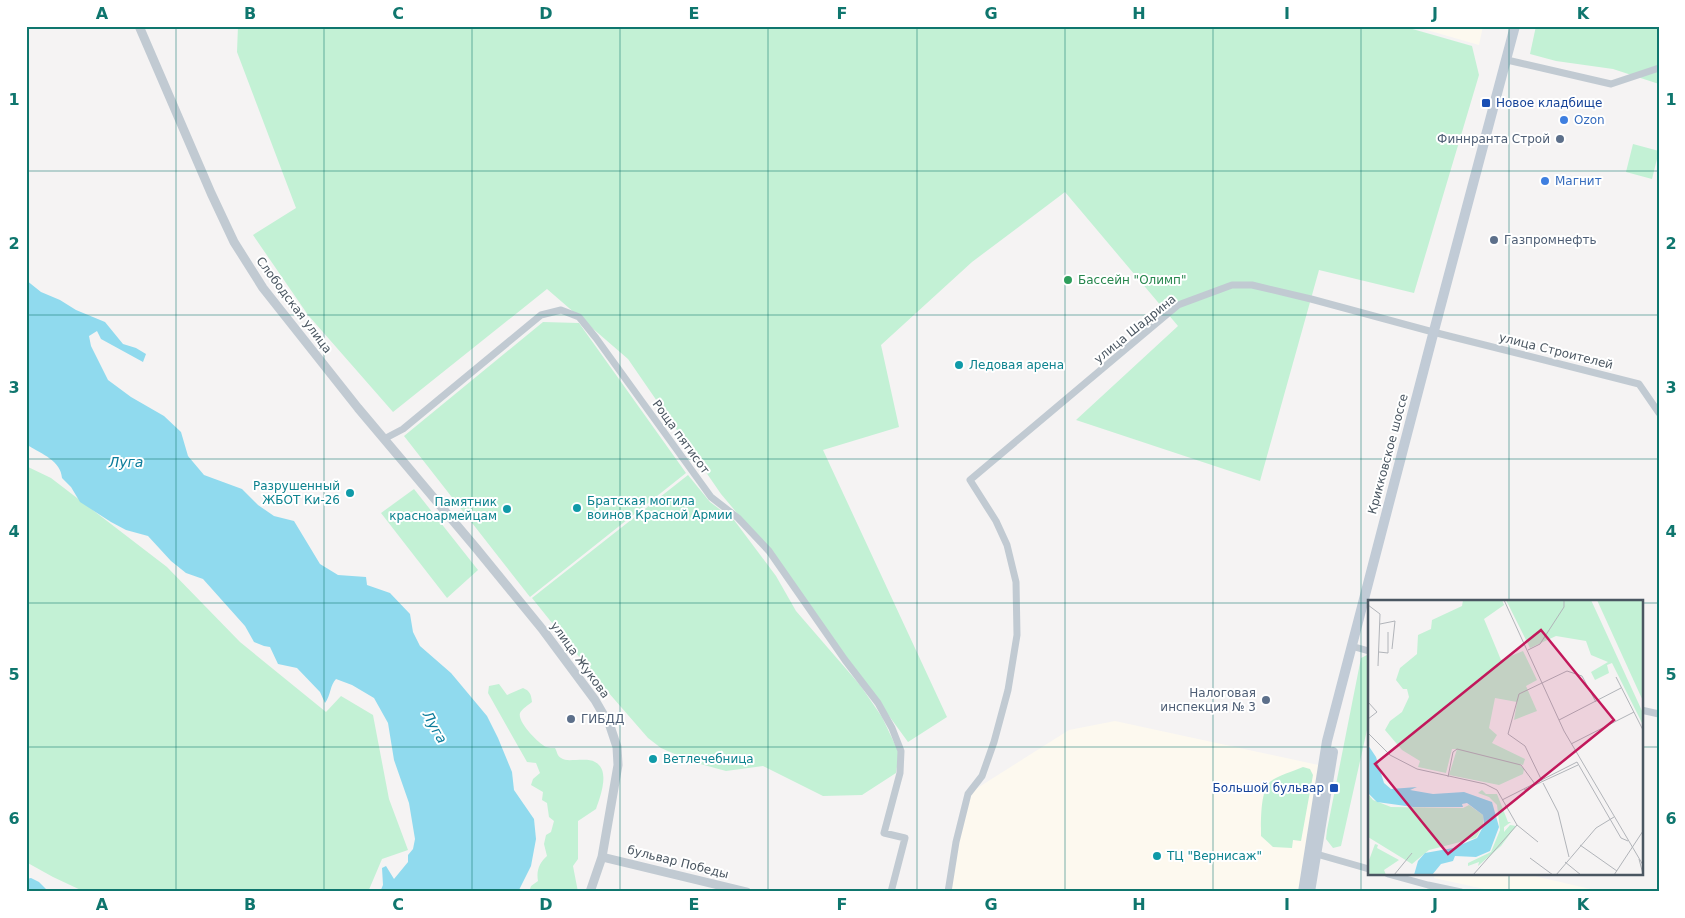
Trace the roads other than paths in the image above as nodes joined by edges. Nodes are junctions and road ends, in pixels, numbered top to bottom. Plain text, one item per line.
1 (139, 26) edge
2 (1515, 26) edge
3 (1521, 26) edge
4 (1510, 61) junction
5 (1659, 68) edge
6 (1436, 333) junction
7 (1659, 413) edge
8 (384, 439) junction
9 (450, 517) joint
10 (1354, 647) junction
11 (1368, 651) edge
12 (1642, 710) edge
13 (1659, 714) edge
14 (1313, 853) junction
15 (602, 857) junction
16 (1368, 869) edge
17 (1395, 876) edge
18 (590, 892) edge
19 (747, 892) edge
20 (891, 892) edge
21 (948, 892) edge
22 (1303, 892) edge
23 (1310, 892) edge
24 (1461, 892) edge

1 - 8 street, Слободская улица
2 - 4 main road, Крикковское шоссе
3 - 4 main road
4 - 5 street
4 - 6 main road, Крикковское шоссе
6 - 7 street, улица Строителей
6 - 10 main road, Крикковское шоссе
6 - 21 street, улица Шадрина
8 - 9 street, Слободская улица
8 - 20 street, Роща пятисот
9 - 15 street, улица Жукова
10 - 11 street
10 - 14 main road, Крикковское шоссе
12 - 13 street
14 - 16 street
14 - 22 main road, Крикковское шоссе
14 - 23 main road
15 - 18 street, улица Жукова
15 - 19 street, бульвар Победы
17 - 24 street

